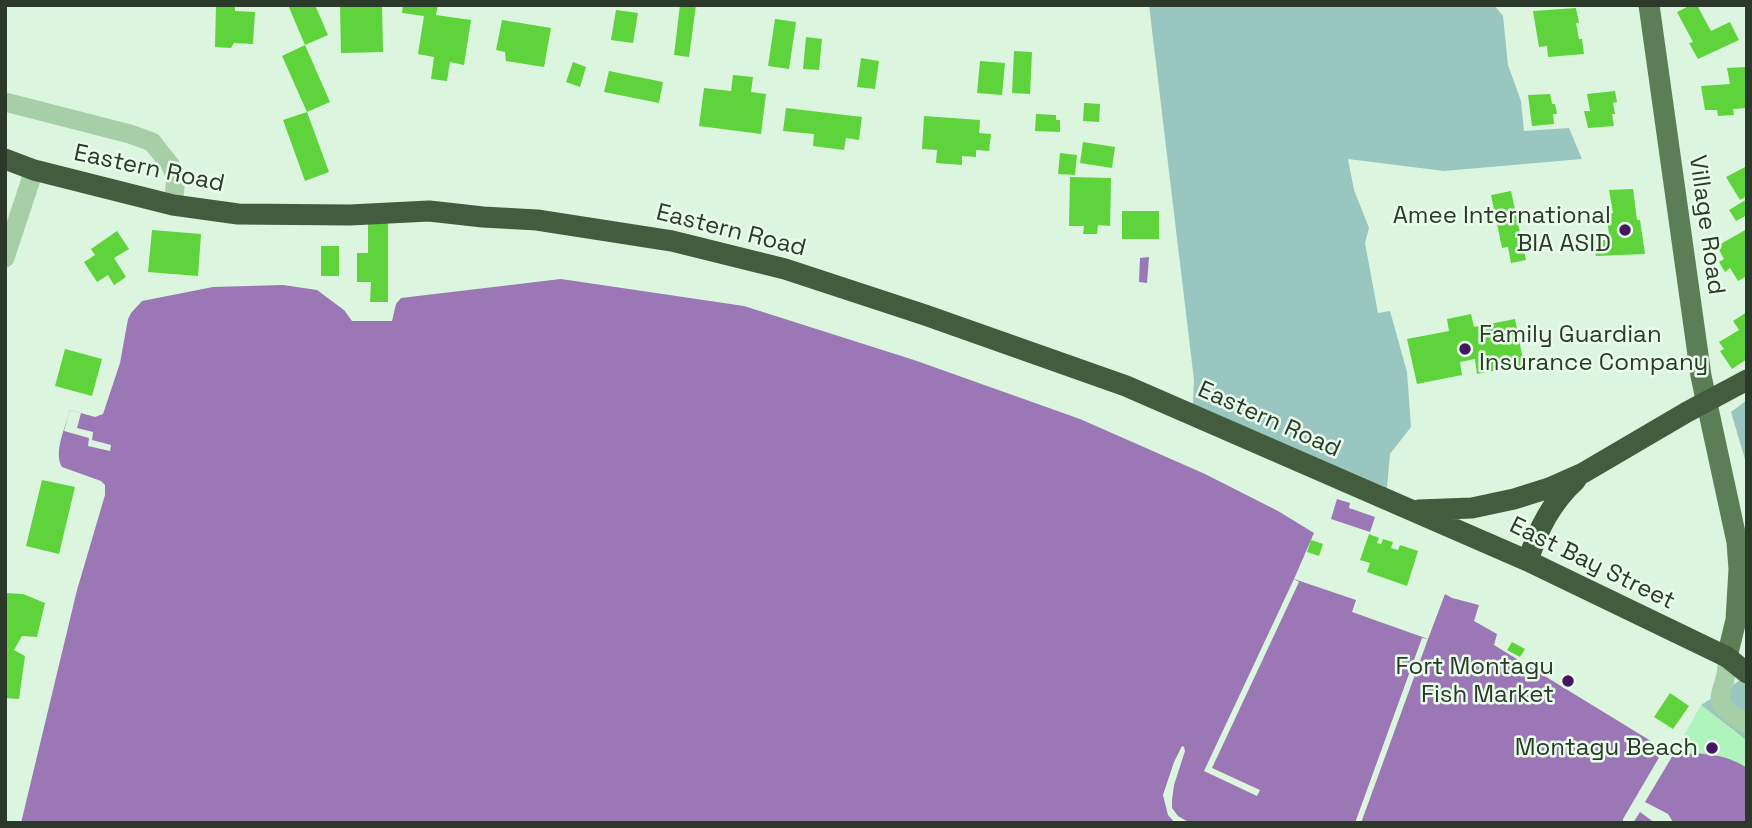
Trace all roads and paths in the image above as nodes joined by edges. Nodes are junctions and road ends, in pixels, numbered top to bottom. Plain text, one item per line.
1 (1649, 5) edge
2 (5, 103) edge
3 (5, 159) edge
4 (34, 170) junction
5 (173, 205) junction
6 (5, 258) edge
7 (1747, 380) edge
8 (1706, 401) junction
9 (1583, 473) junction
10 (1409, 510) junction
11 (1528, 561) junction
12 (1727, 657) junction
13 (1747, 673) edge
14 (1747, 724) edge

1 - 8 main road, Village Road
2 - 5 street
3 - 4 highway, Eastern Road
4 - 5 highway, Eastern Road
4 - 6 street
5 - 10 highway, Eastern Road
7 - 8 highway
8 - 9 highway
8 - 12 main road, Village Road
9 - 10 highway
9 - 11 highway
10 - 11 highway, East Bay Street
11 - 12 highway, East Bay Street
12 - 13 highway, East Bay Street
12 - 14 street

